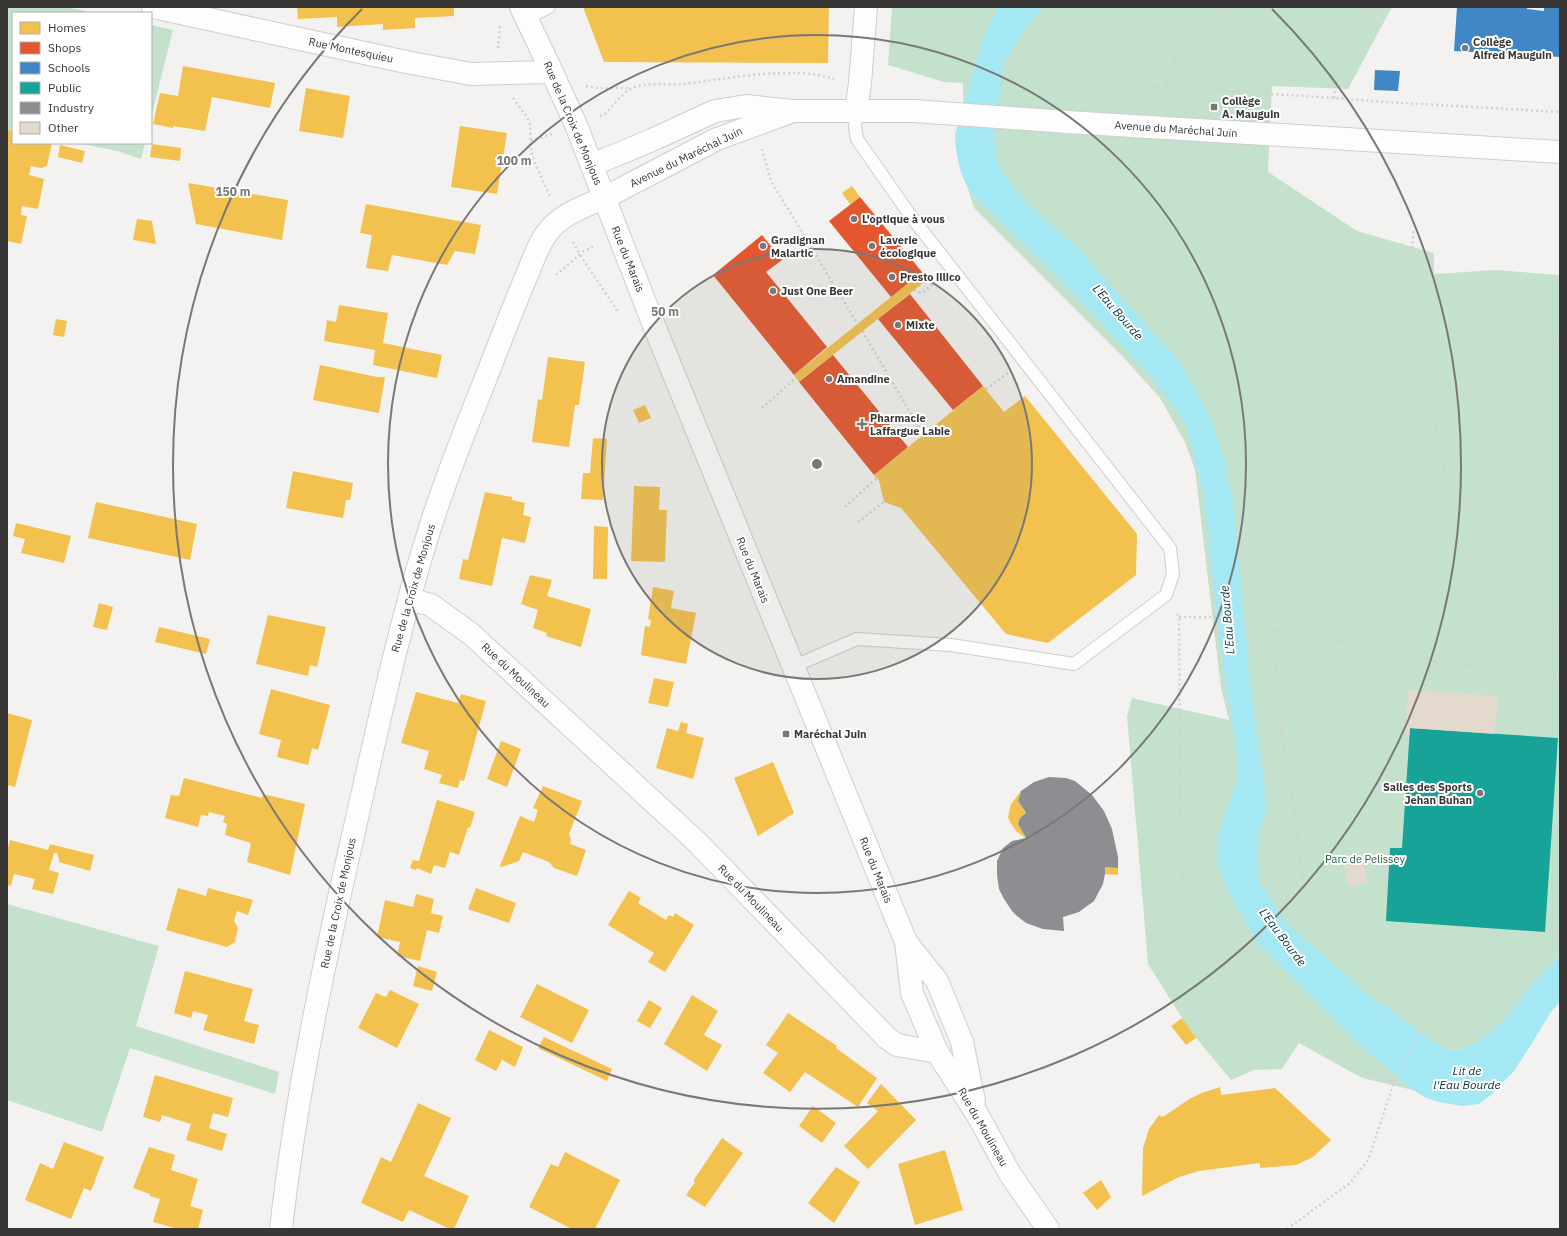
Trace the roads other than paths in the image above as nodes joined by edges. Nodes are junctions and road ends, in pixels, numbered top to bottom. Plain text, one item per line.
1 (153, 7) edge
2 (549, 7) edge
3 (866, 7) edge
4 (524, 13) edge
5 (552, 72) junction
6 (856, 110) junction
7 (792, 111) junction
8 (1560, 152) edge
9 (592, 165) junction
10 (604, 198) junction
11 (409, 599) junction
12 (792, 667) junction
13 (906, 942) junction
14 (937, 1052) junction
15 (977, 1114) junction
16 (281, 1229) edge
17 (1048, 1229) edge

1 - 5 street, Rue Montesquieu
2 - 4 lane
3 - 6 street
4 - 5 street, Rue de la Croix de Monjous
5 - 9 street, Rue de la Croix de Monjous
6 - 7 street, Avenue du Maréchal Juin
6 - 8 street, Avenue du Maréchal Juin
6 - 12 lane
7 - 9 street, Avenue du Maréchal Juin
7 - 10 street, Avenue du Maréchal Juin
9 - 10 street, Rue de la Croix de Monjous
10 - 11 street, Rue de la Croix de Monjous
10 - 12 street, Rue du Marais
11 - 14 street, Rue du Moulineau
11 - 16 street, Rue de la Croix de Monjous
12 - 13 street, Rue du Marais
13 - 14 street, Rue du Marais
13 - 15 street, Rue du Marais
14 - 15 street, Rue du Moulineau
15 - 17 street, Rue du Moulineau

